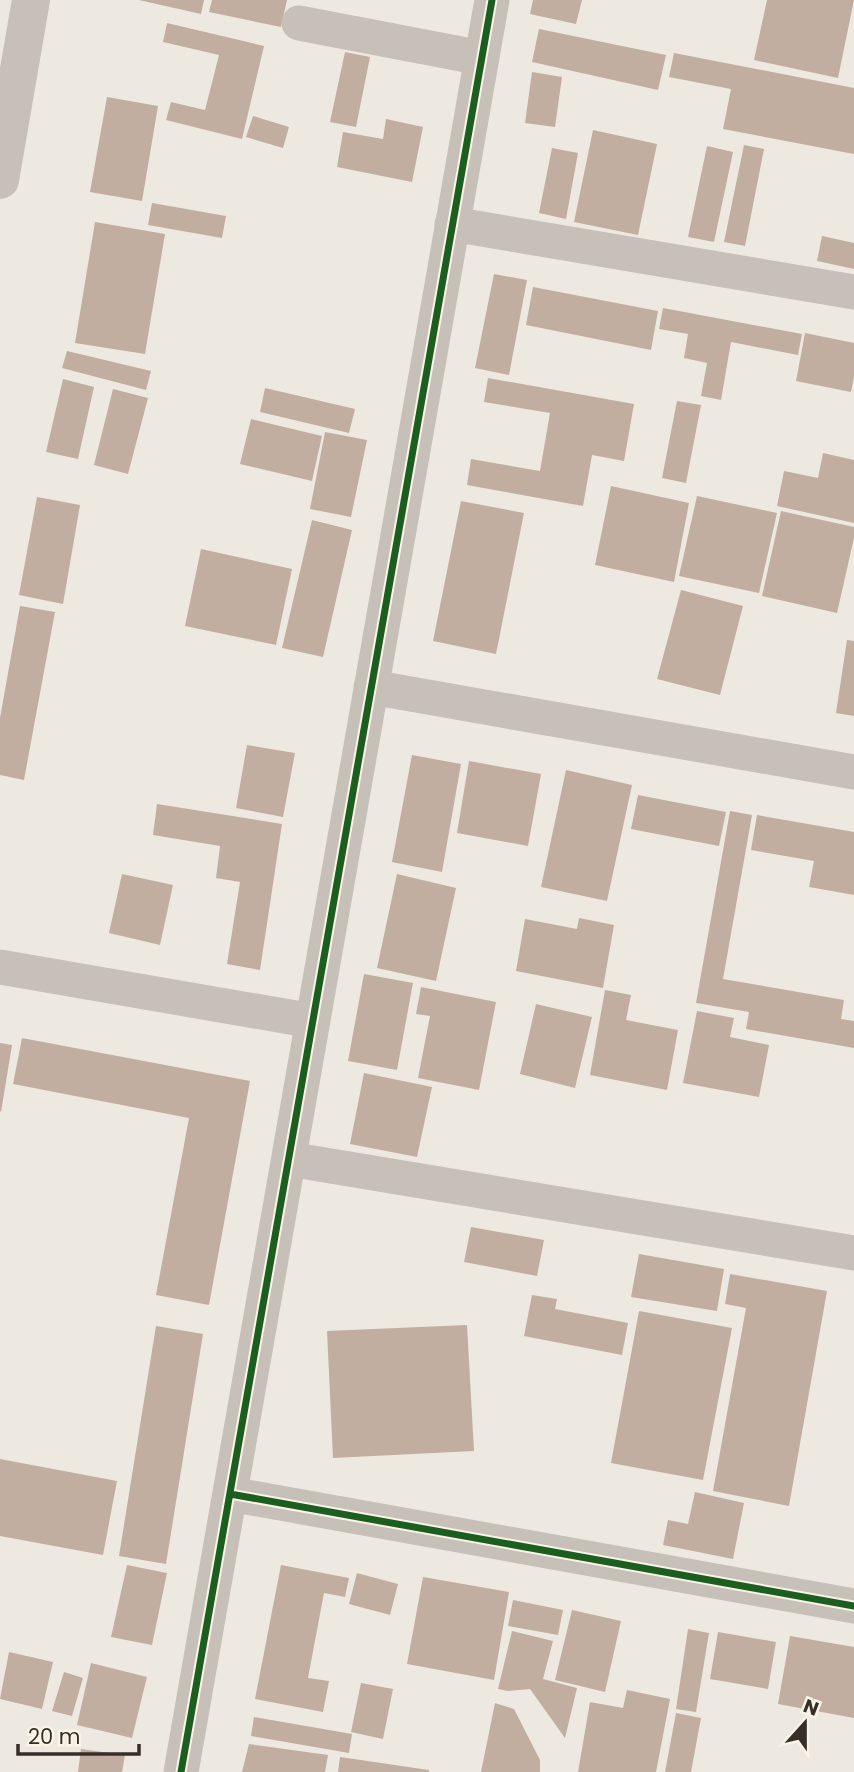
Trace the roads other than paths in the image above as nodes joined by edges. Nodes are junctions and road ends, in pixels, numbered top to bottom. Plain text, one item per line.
1 (31, 0) edge
2 (492, 0) edge
3 (299, 23) dead end
4 (482, 58) junction
5 (0, 180) edge
6 (452, 224) junction
7 (854, 292) edge
8 (371, 687) junction
9 (854, 772) edge
10 (0, 967) edge
11 (313, 1021) junction
12 (289, 1158) junction
13 (854, 1253) edge
14 (230, 1494) junction
15 (854, 1606) edge
16 (181, 1772) edge

1 - 5 street
2 - 4 street
3 - 4 street
4 - 6 street
6 - 7 street
6 - 8 street
8 - 9 street
8 - 11 street
10 - 11 street
11 - 12 street
12 - 13 street
12 - 14 street
14 - 15 street
14 - 16 street

